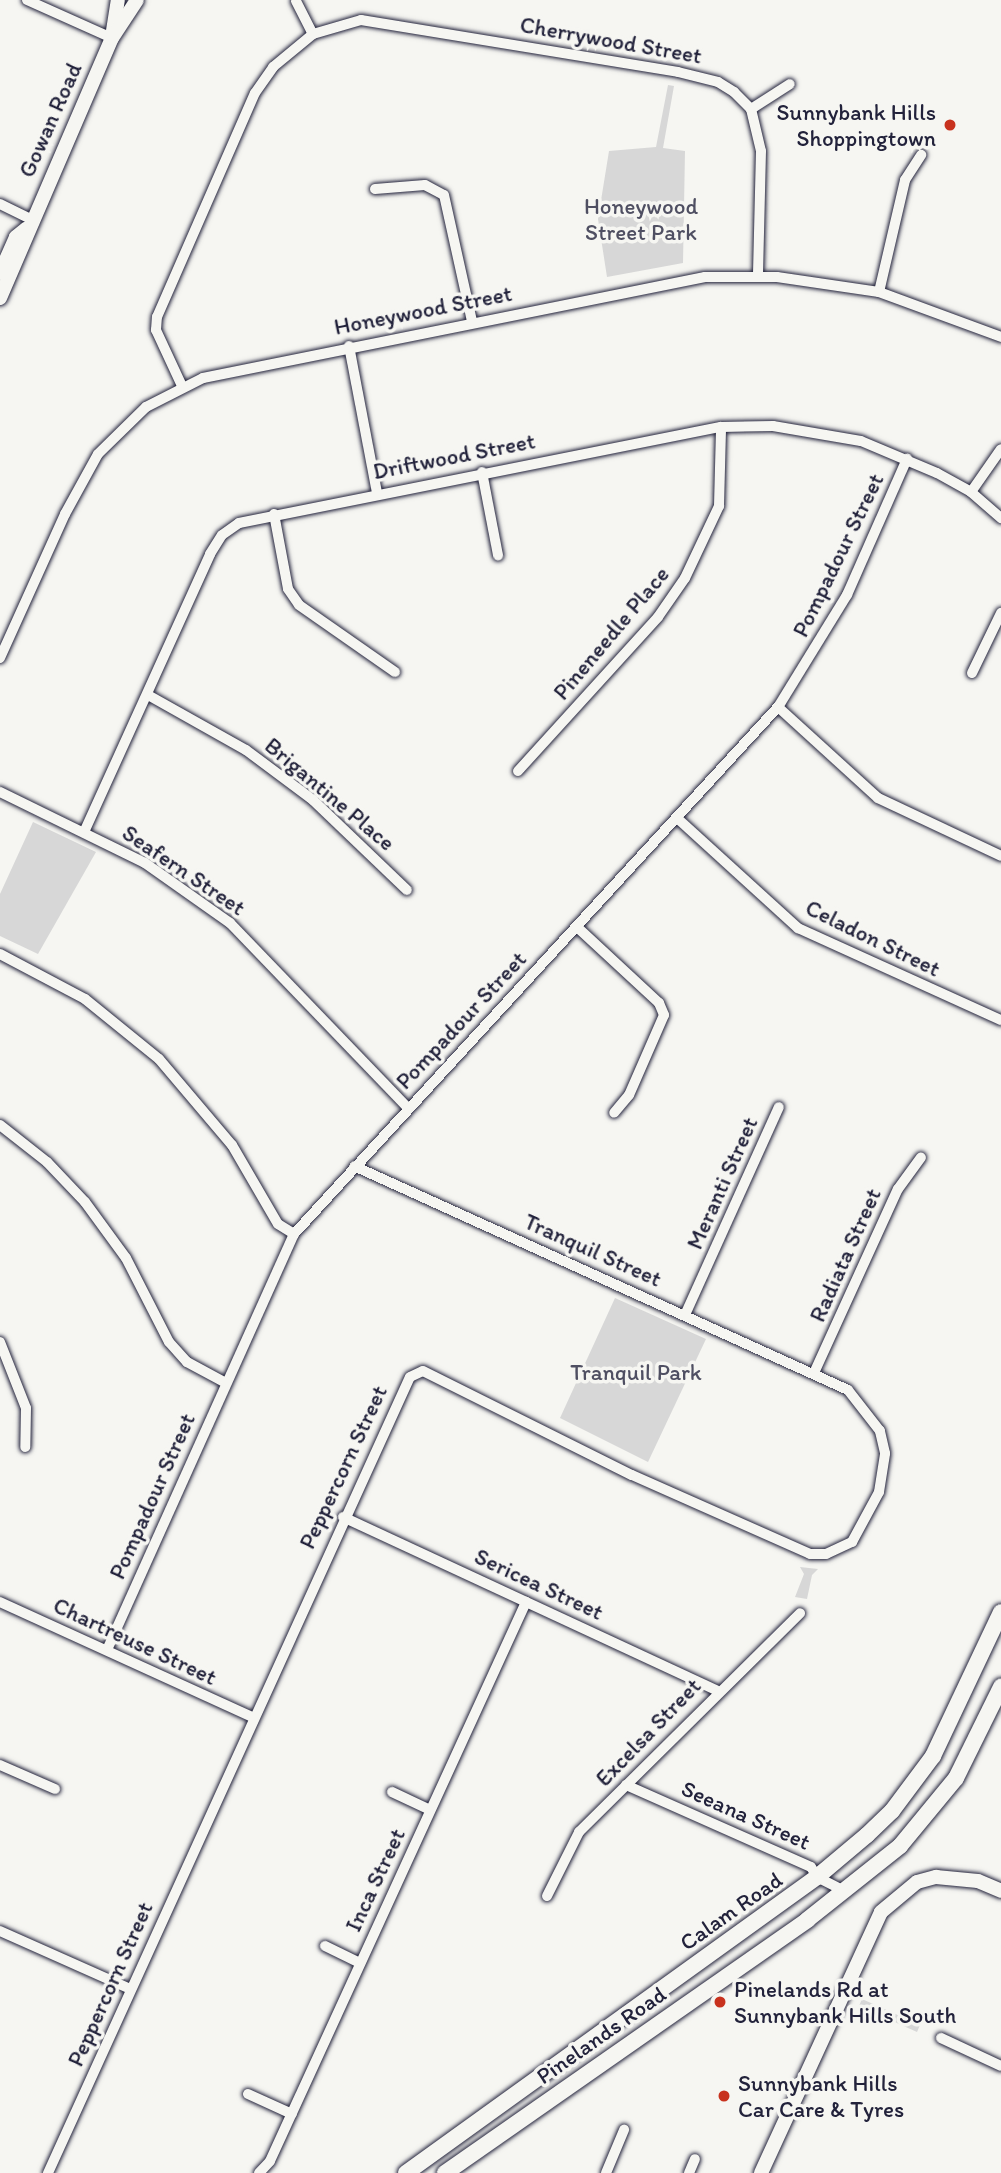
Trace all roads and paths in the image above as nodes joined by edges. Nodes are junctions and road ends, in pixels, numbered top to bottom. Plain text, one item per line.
1 (27, 0) edge
2 (118, 0) edge
3 (137, 0) edge
4 (296, 1) edge
5 (313, 34) junction
6 (112, 38) junction
7 (790, 84) dead end
8 (751, 109) junction
9 (922, 155) dead end
10 (375, 189) dead end
11 (0, 204) edge
12 (29, 223) junction
13 (0, 272) edge
14 (758, 276) junction
15 (879, 292) junction
16 (0, 298) edge
17 (472, 321) junction
18 (1001, 337) edge
19 (349, 346) junction
20 (182, 386) junction
21 (721, 427) junction
22 (1001, 449) edge
23 (907, 458) junction
24 (482, 472) junction
25 (971, 492) junction
26 (377, 493) junction
27 (274, 513) junction
28 (1001, 518) edge
29 (498, 555) dead end
30 (1001, 613) edge
31 (0, 658) edge
32 (395, 672) dead end
33 (972, 673) dead end
34 (148, 695) junction
35 (778, 707) junction
36 (518, 771) dead end
37 (0, 792) edge
38 (677, 818) junction
39 (85, 830) junction
40 (1001, 856) edge
41 (407, 890) dead end
42 (577, 927) junction
43 (0, 954) edge
44 (1001, 1020) edge
45 (407, 1107) junction
46 (779, 1107) dead end
47 (614, 1113) dead end
48 (0, 1125) edge
49 (920, 1157) dead end
50 (354, 1166) junction
51 (295, 1234) junction
52 (685, 1314) junction
53 (0, 1342) edge
54 (814, 1373) junction
55 (226, 1383) junction
56 (25, 1447) dead end
57 (343, 1517) junction
58 (0, 1602) edge
59 (526, 1602) junction
60 (1001, 1612) edge
61 (800, 1614) dead end
62 (107, 1650) junction
63 (1001, 1687) edge
64 (717, 1691) junction
65 (252, 1717) junction
66 (0, 1765) edge
67 (626, 1785) junction
68 (55, 1789) dead end
69 (392, 1792) dead end
70 (430, 1810) junction
71 (817, 1877) junction
72 (844, 1891) junction
73 (1001, 1891) edge
74 (547, 1896) dead end
75 (0, 1931) edge
76 (325, 1946) dead end
77 (360, 1963) junction
78 (130, 1989) junction
79 (941, 2038) dead end
80 (1001, 2066) edge
81 (248, 2094) dead end
82 (292, 2114) junction
83 (624, 2130) dead end
84 (695, 2159) dead end
85 (48, 2173) edge
86 (259, 2173) edge
87 (406, 2173) edge
88 (445, 2173) edge
89 (606, 2173) edge
90 (688, 2173) edge
91 (761, 2173) edge

1 - 6 street
2 - 6 street, Gowan Road
3 - 6 street, Gowan Road
4 - 5 street
5 - 8 street, Cherrywood Street
5 - 20 street, Cherrywood Street
6 - 12 street, Gowan Road
7 - 8 street
8 - 14 street
9 - 15 street
10 - 17 street
11 - 12 street
12 - 13 street
12 - 16 street, Gowan Road
14 - 15 street, Honeywood Street
14 - 17 street, Honeywood Street
15 - 18 street, Honeywood Street
17 - 19 street, Honeywood Street
19 - 20 street, Honeywood Street
19 - 26 street
20 - 31 street, Honeywood Street
21 - 23 street, Driftwood Street
21 - 24 street, Driftwood Street
21 - 36 street, Pineneedle Place
22 - 25 street
23 - 25 street, Driftwood Street
23 - 35 street, Pompadour Street
24 - 26 street, Driftwood Street
24 - 29 street
25 - 28 street, Driftwood Street
26 - 27 street, Driftwood Street
27 - 32 street
27 - 34 street, Driftwood Street
30 - 33 street
34 - 39 street, Driftwood Street
34 - 41 street, Brigantine Place
35 - 38 street, Pompadour Street
35 - 40 street
37 - 39 street, Seafern Street
38 - 42 street, Pompadour Street
38 - 44 street, Celadon Street
39 - 45 street, Seafern Street
42 - 45 street, Pompadour Street
42 - 47 street
43 - 51 street
45 - 50 street, Pompadour Street
46 - 52 street, Meranti Street
48 - 55 street
49 - 54 street, Radiata Street
50 - 51 street, Pompadour Street
50 - 52 street, Tranquil Street
51 - 55 street, Pompadour Street
52 - 54 street, Tranquil Street
53 - 56 street
54 - 57 street, Peppercorn Street
55 - 62 street, Pompadour Street
57 - 59 street, Sericea Street
57 - 65 street, Peppercorn Street
58 - 62 street, Chartreuse Street
59 - 64 street, Sericea Street
59 - 70 street, Inca Street
60 - 71 main road, Calam Road
61 - 64 street, Excelsa Street
62 - 65 street, Chartreuse Street
63 - 72 main road, Pinelands Road
64 - 67 street, Excelsa Street
65 - 78 street, Peppercorn Street
66 - 68 street
67 - 71 street, Seeana Street
67 - 74 street, Excelsa Street
69 - 70 street
70 - 77 street, Inca Street
71 - 72 street, Seeana Street
71 - 87 main road, Calam Road
72 - 88 main road, Pinelands Road
73 - 91 street
75 - 78 street
76 - 77 street
77 - 82 street, Inca Street
78 - 85 street, Peppercorn Street
79 - 80 street
81 - 82 street
82 - 86 street, Inca Street
83 - 89 street
84 - 90 street

